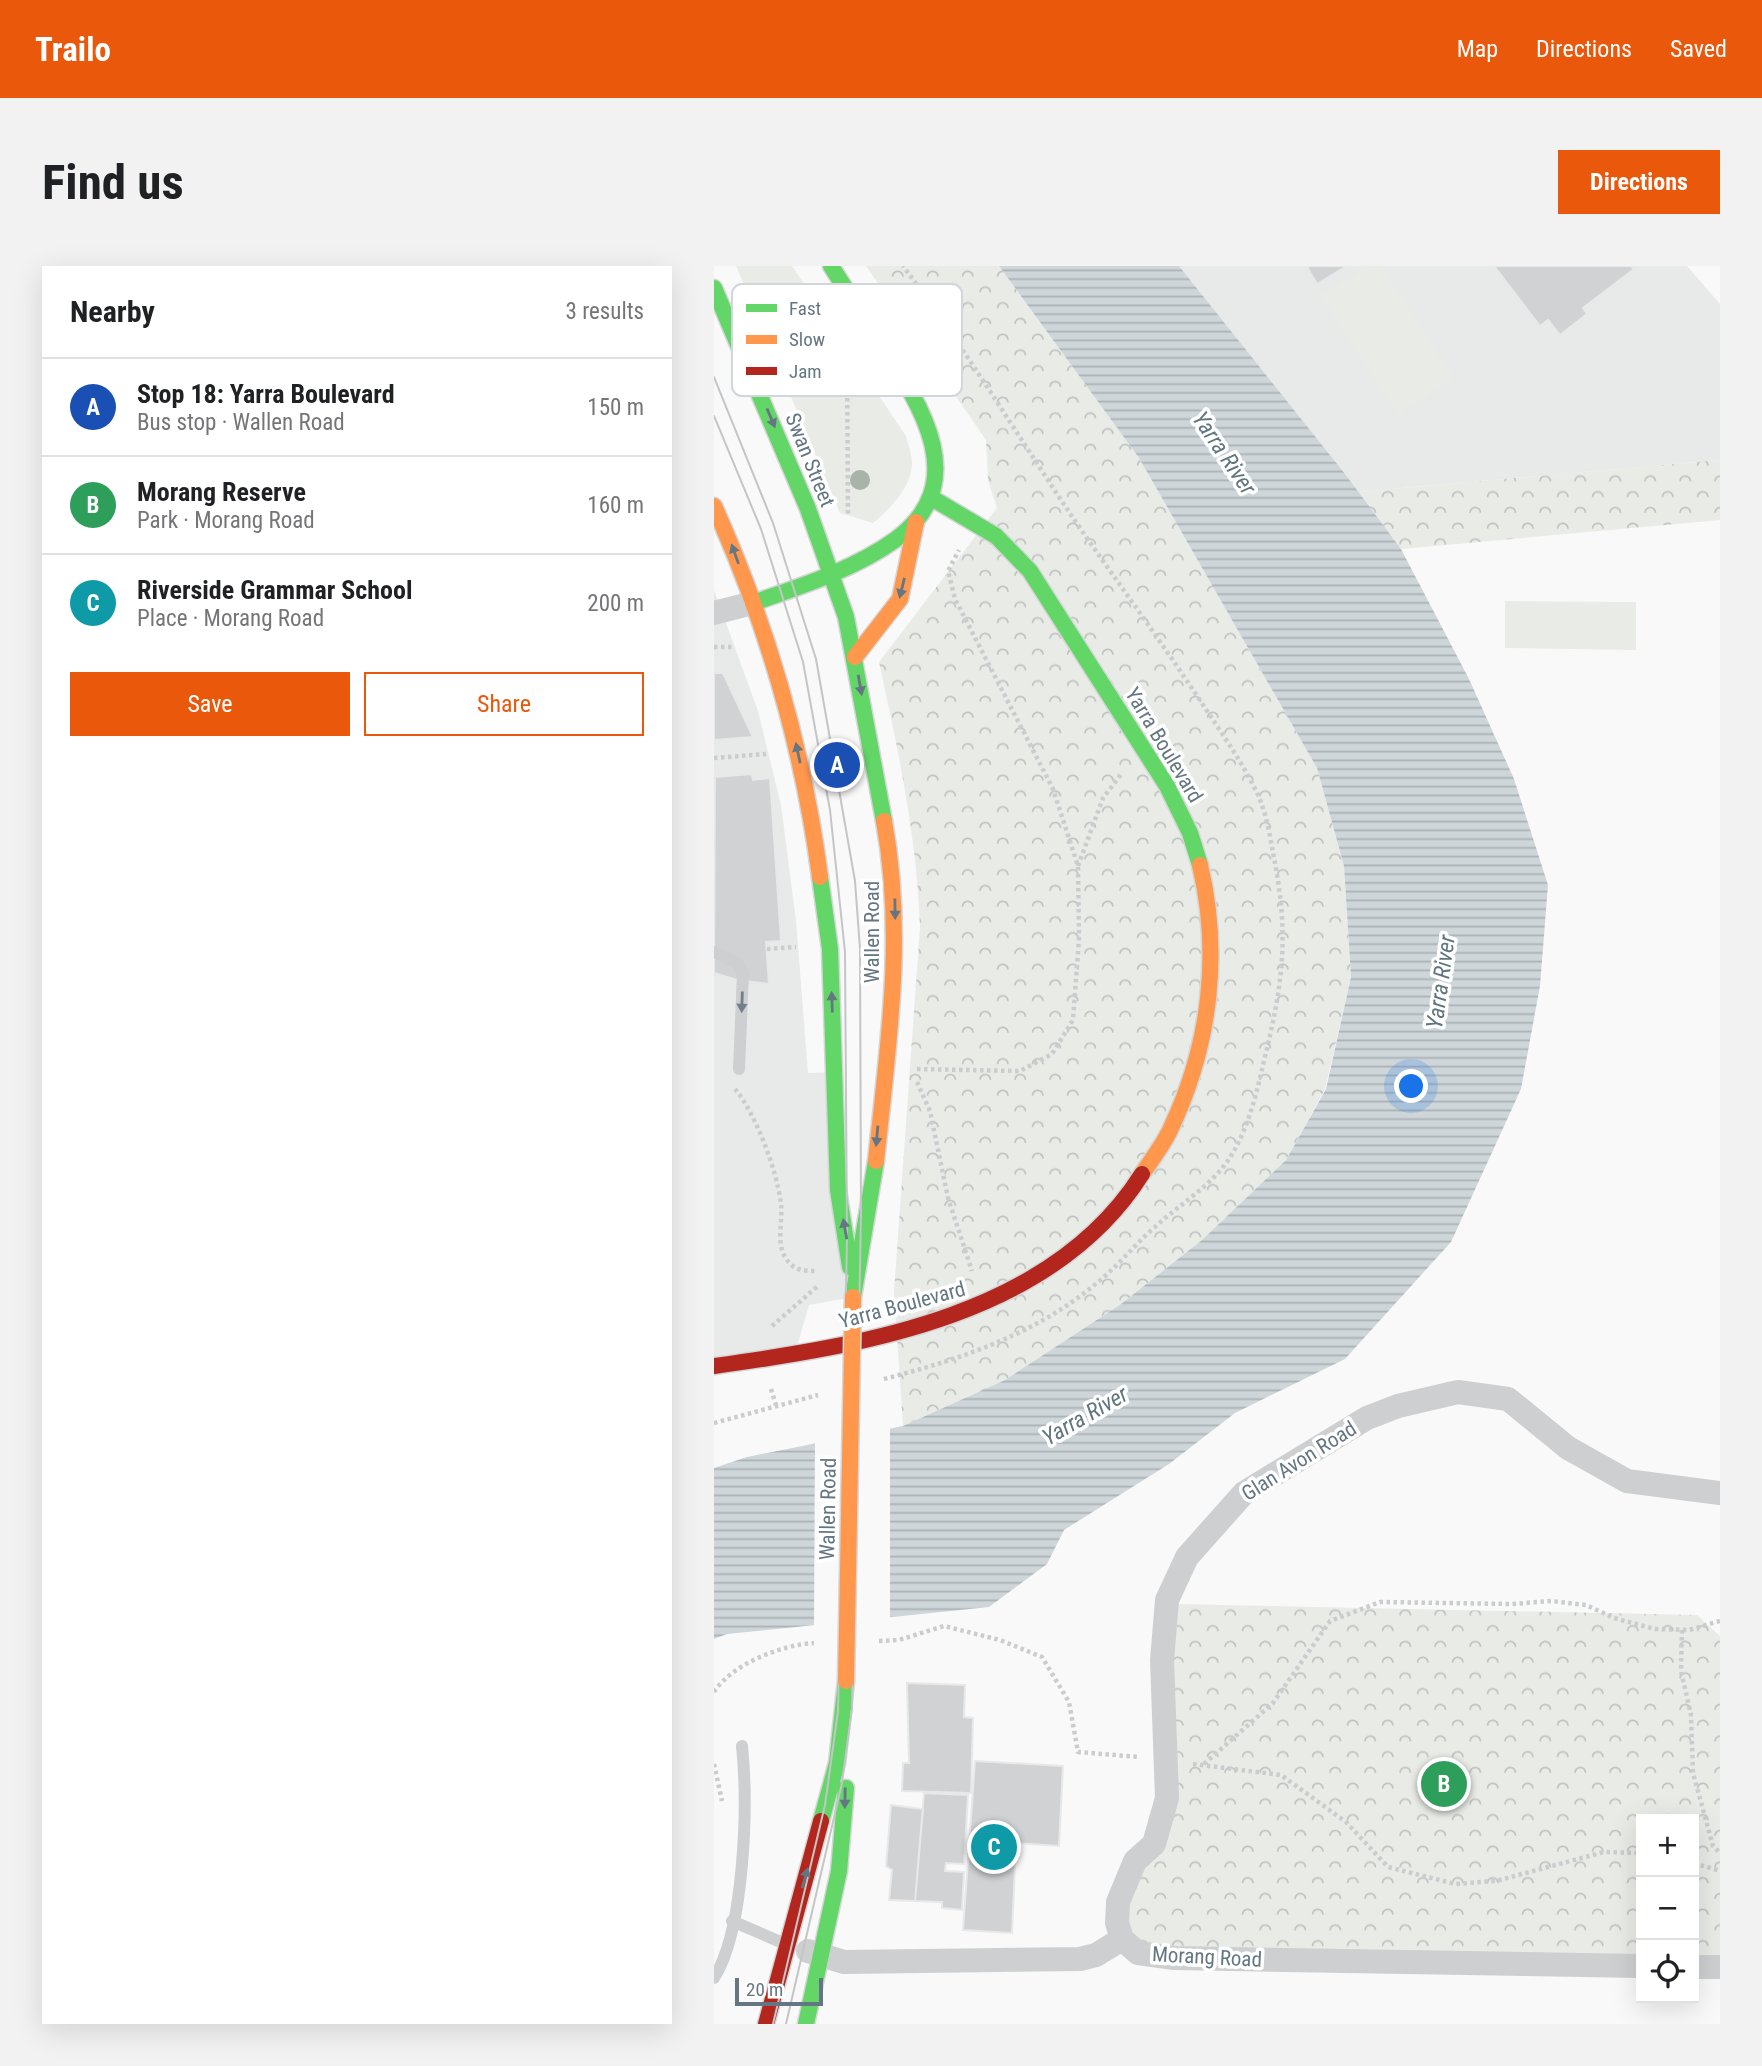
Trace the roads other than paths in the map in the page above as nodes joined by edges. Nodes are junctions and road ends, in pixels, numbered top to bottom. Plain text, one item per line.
1 (831, 266) edge
2 (843, 284) edge
3 (714, 288) edge
4 (732, 330) edge
5 (760, 396) edge
6 (915, 396) edge
7 (930, 496) junction
8 (715, 513) edge
9 (916, 522) junction
10 (831, 572) junction
11 (753, 603) junction
12 (714, 613) edge
13 (855, 657) junction
14 (714, 952) edge
15 (740, 1069) dead end
16 (853, 1297) junction
17 (714, 1366) edge
18 (1720, 1493) edge
19 (846, 1681) junction
20 (742, 1746) dead end
21 (732, 1921) junction
22 (1122, 1938) junction
23 (786, 1944) junction
24 (821, 1956) junction
25 (1636, 1966) edge
26 (1699, 1967) edge
27 (1720, 1967) edge
28 (714, 1978) edge
29 (766, 2024) edge
30 (806, 2024) edge

1 - 2 main road
3 -> 4 main road, Swan Street
5 -> 10 main road, Swan Street
6 - 7 main road
7 - 9 main road
7 - 17 main road, Yarra Boulevard
11 -> 8 main road
9 - 10 main road
9 -> 13 main road
10 - 11 main road
10 - 13 main road, Wallen Road
11 - 12 street
16 -> 11 main road, Wallen Road
13 -> 16 main road, Wallen Road
14 -> 15 lane
16 - 19 main road, Wallen Road, bridge
18 - 22 street, Glan Avon Road
23 -> 19 main road, Wallen Road
19 -> 24 main road, Wallen Road
20 - 21 lane
21 - 23 lane
21 - 28 lane
22 - 24 street, Morang Road
22 - 25 street, Morang Road
23 - 24 street, Morang Road
23 - 29 main road, Wallen Road
24 - 30 main road, Wallen Road
26 - 27 street

